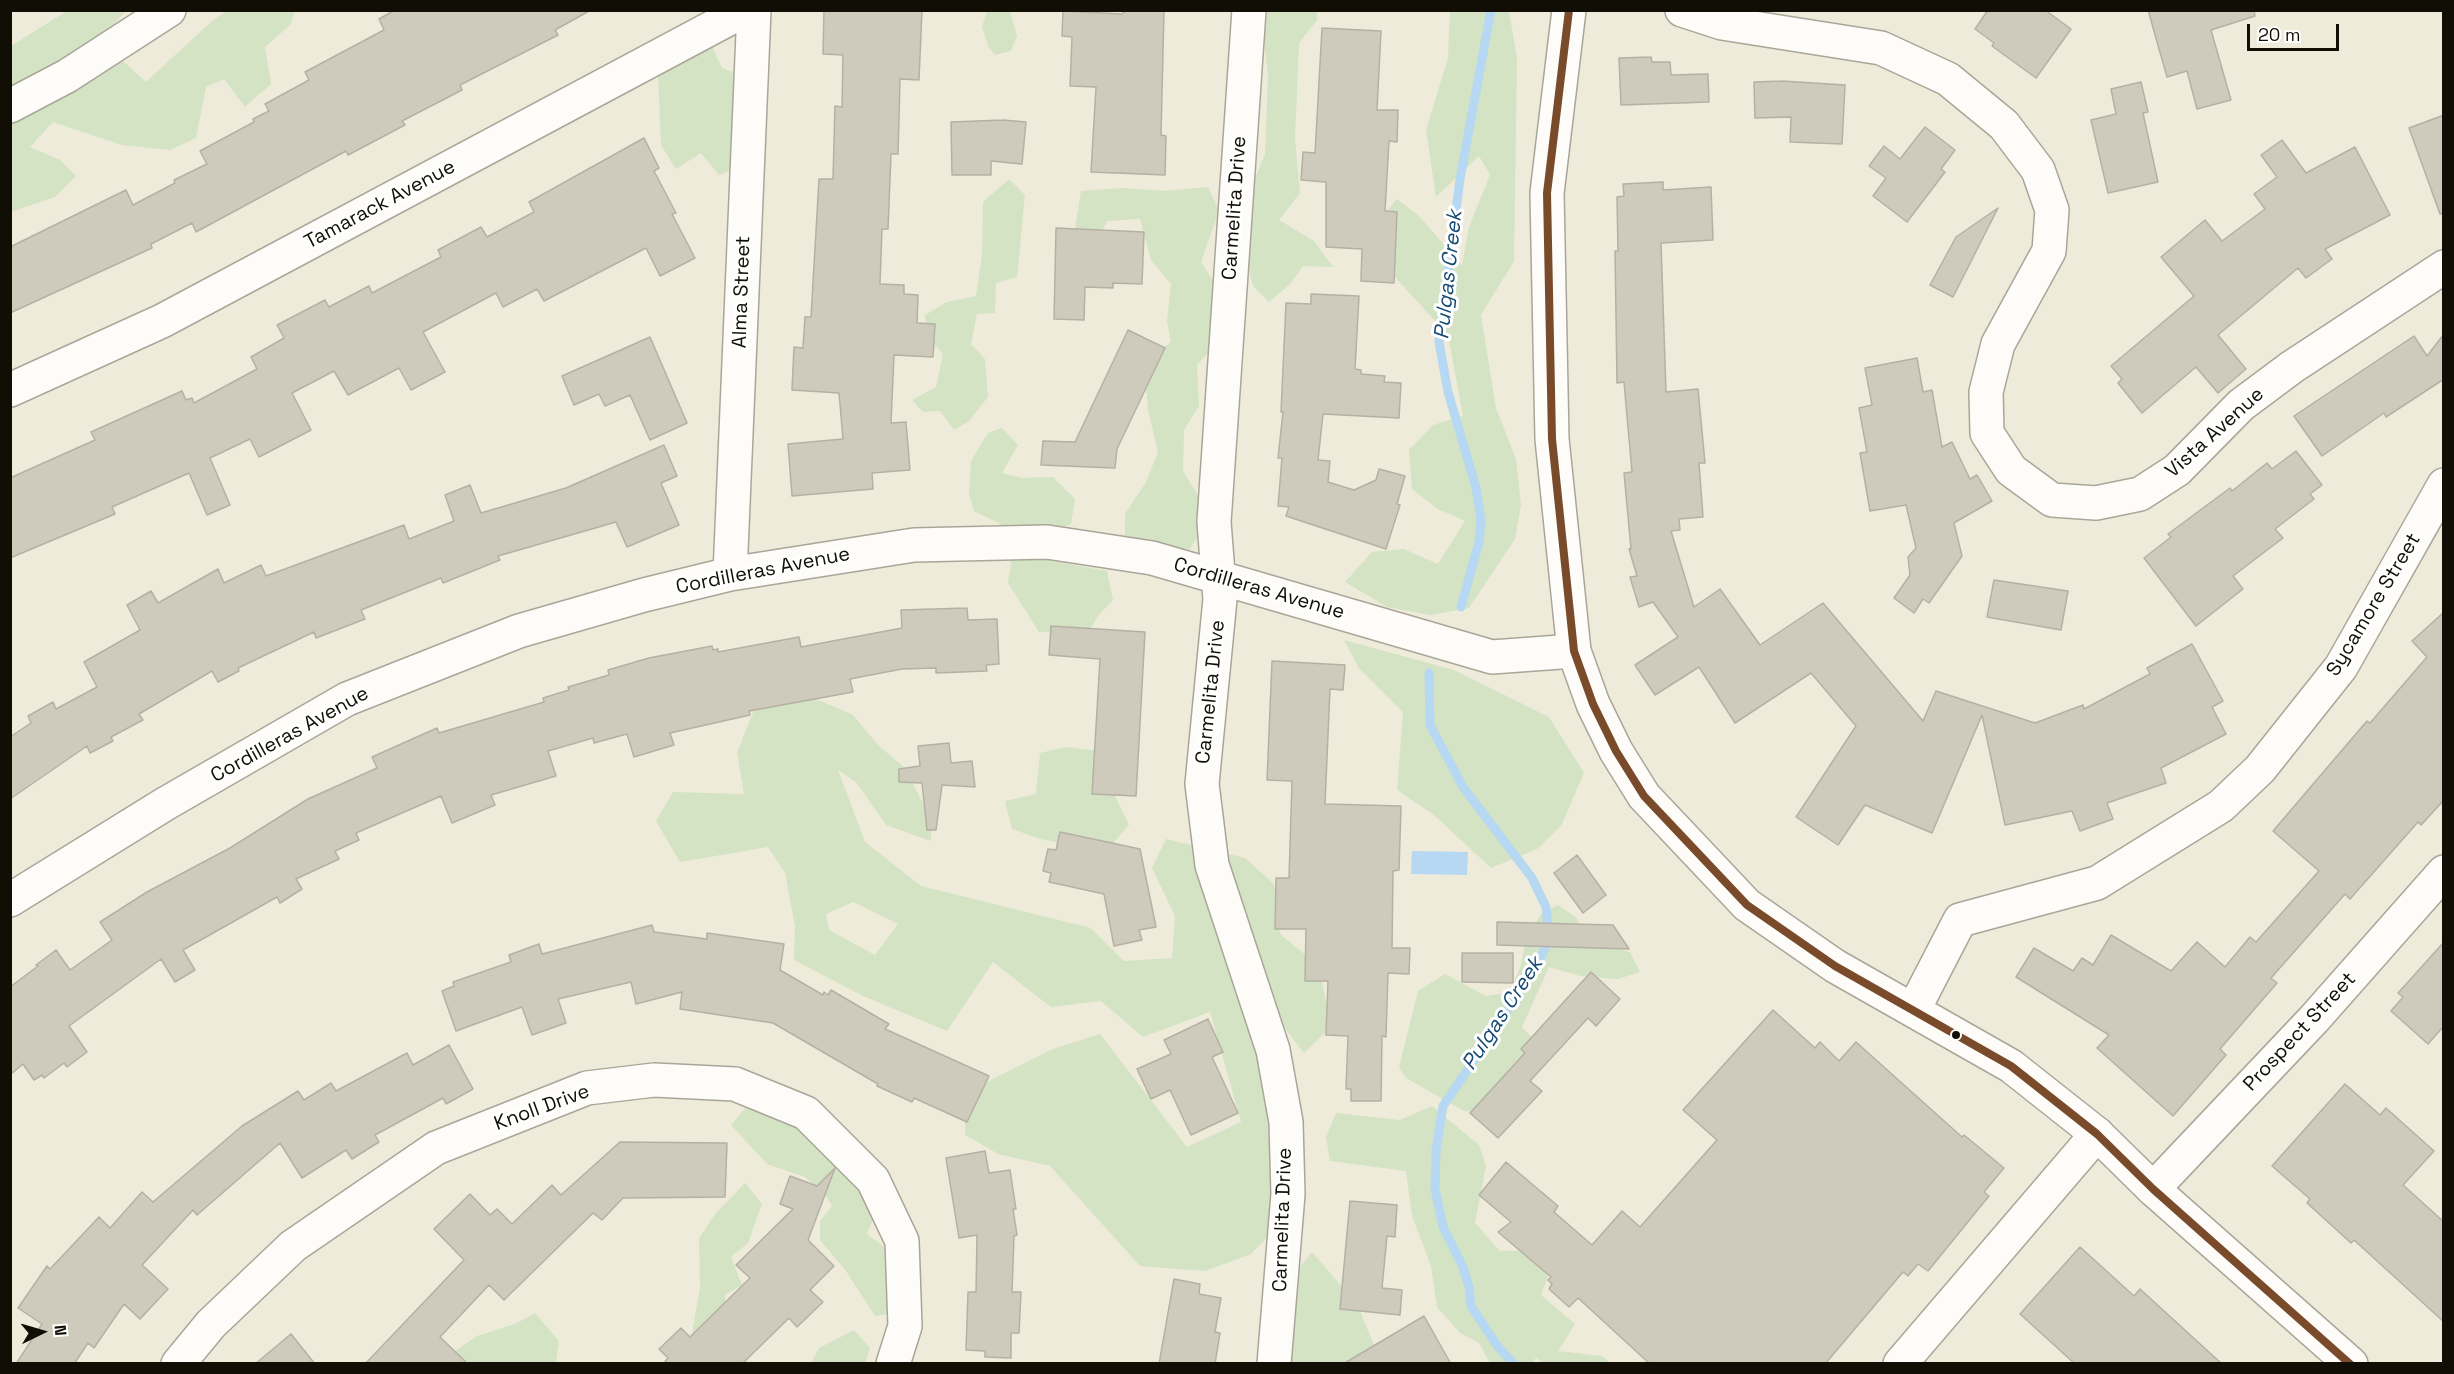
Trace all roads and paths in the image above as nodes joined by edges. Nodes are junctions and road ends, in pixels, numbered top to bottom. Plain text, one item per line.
1 (169, 10) edge
2 (745, 10) edge
3 (754, 10) edge
4 (1249, 10) edge
5 (1569, 10) edge
6 (1682, 10) edge
7 (10, 106) edge
8 (2444, 267) edge
9 (10, 390) edge
10 (2444, 485) edge
11 (730, 574) junction
12 (1218, 576) junction
13 (1574, 651) junction
14 (2444, 872) edge
15 (10, 900) edge
16 (1914, 1010) junction
17 (2097, 1134) junction
18 (2153, 1189) junction
19 (178, 1364) edge
20 (893, 1364) edge
21 (1274, 1364) edge
22 (1900, 1364) edge
23 (2351, 1364) edge

1 - 7 street
2 - 9 street, Tamarack Avenue
3 - 11 street, Alma Street
4 - 12 street, Carmelita Drive
5 - 13 street
6 - 8 street, Vista Avenue
10 - 16 street, Sycamore Street
11 - 12 street, Cordilleras Avenue
11 - 15 street, Cordilleras Avenue
12 - 13 street, Cordilleras Avenue
12 - 21 street, Carmelita Drive
13 - 16 street
14 - 18 street, Prospect Street
16 - 17 street
17 - 18 street
17 - 22 street
18 - 23 street
19 - 20 street, Knoll Drive

